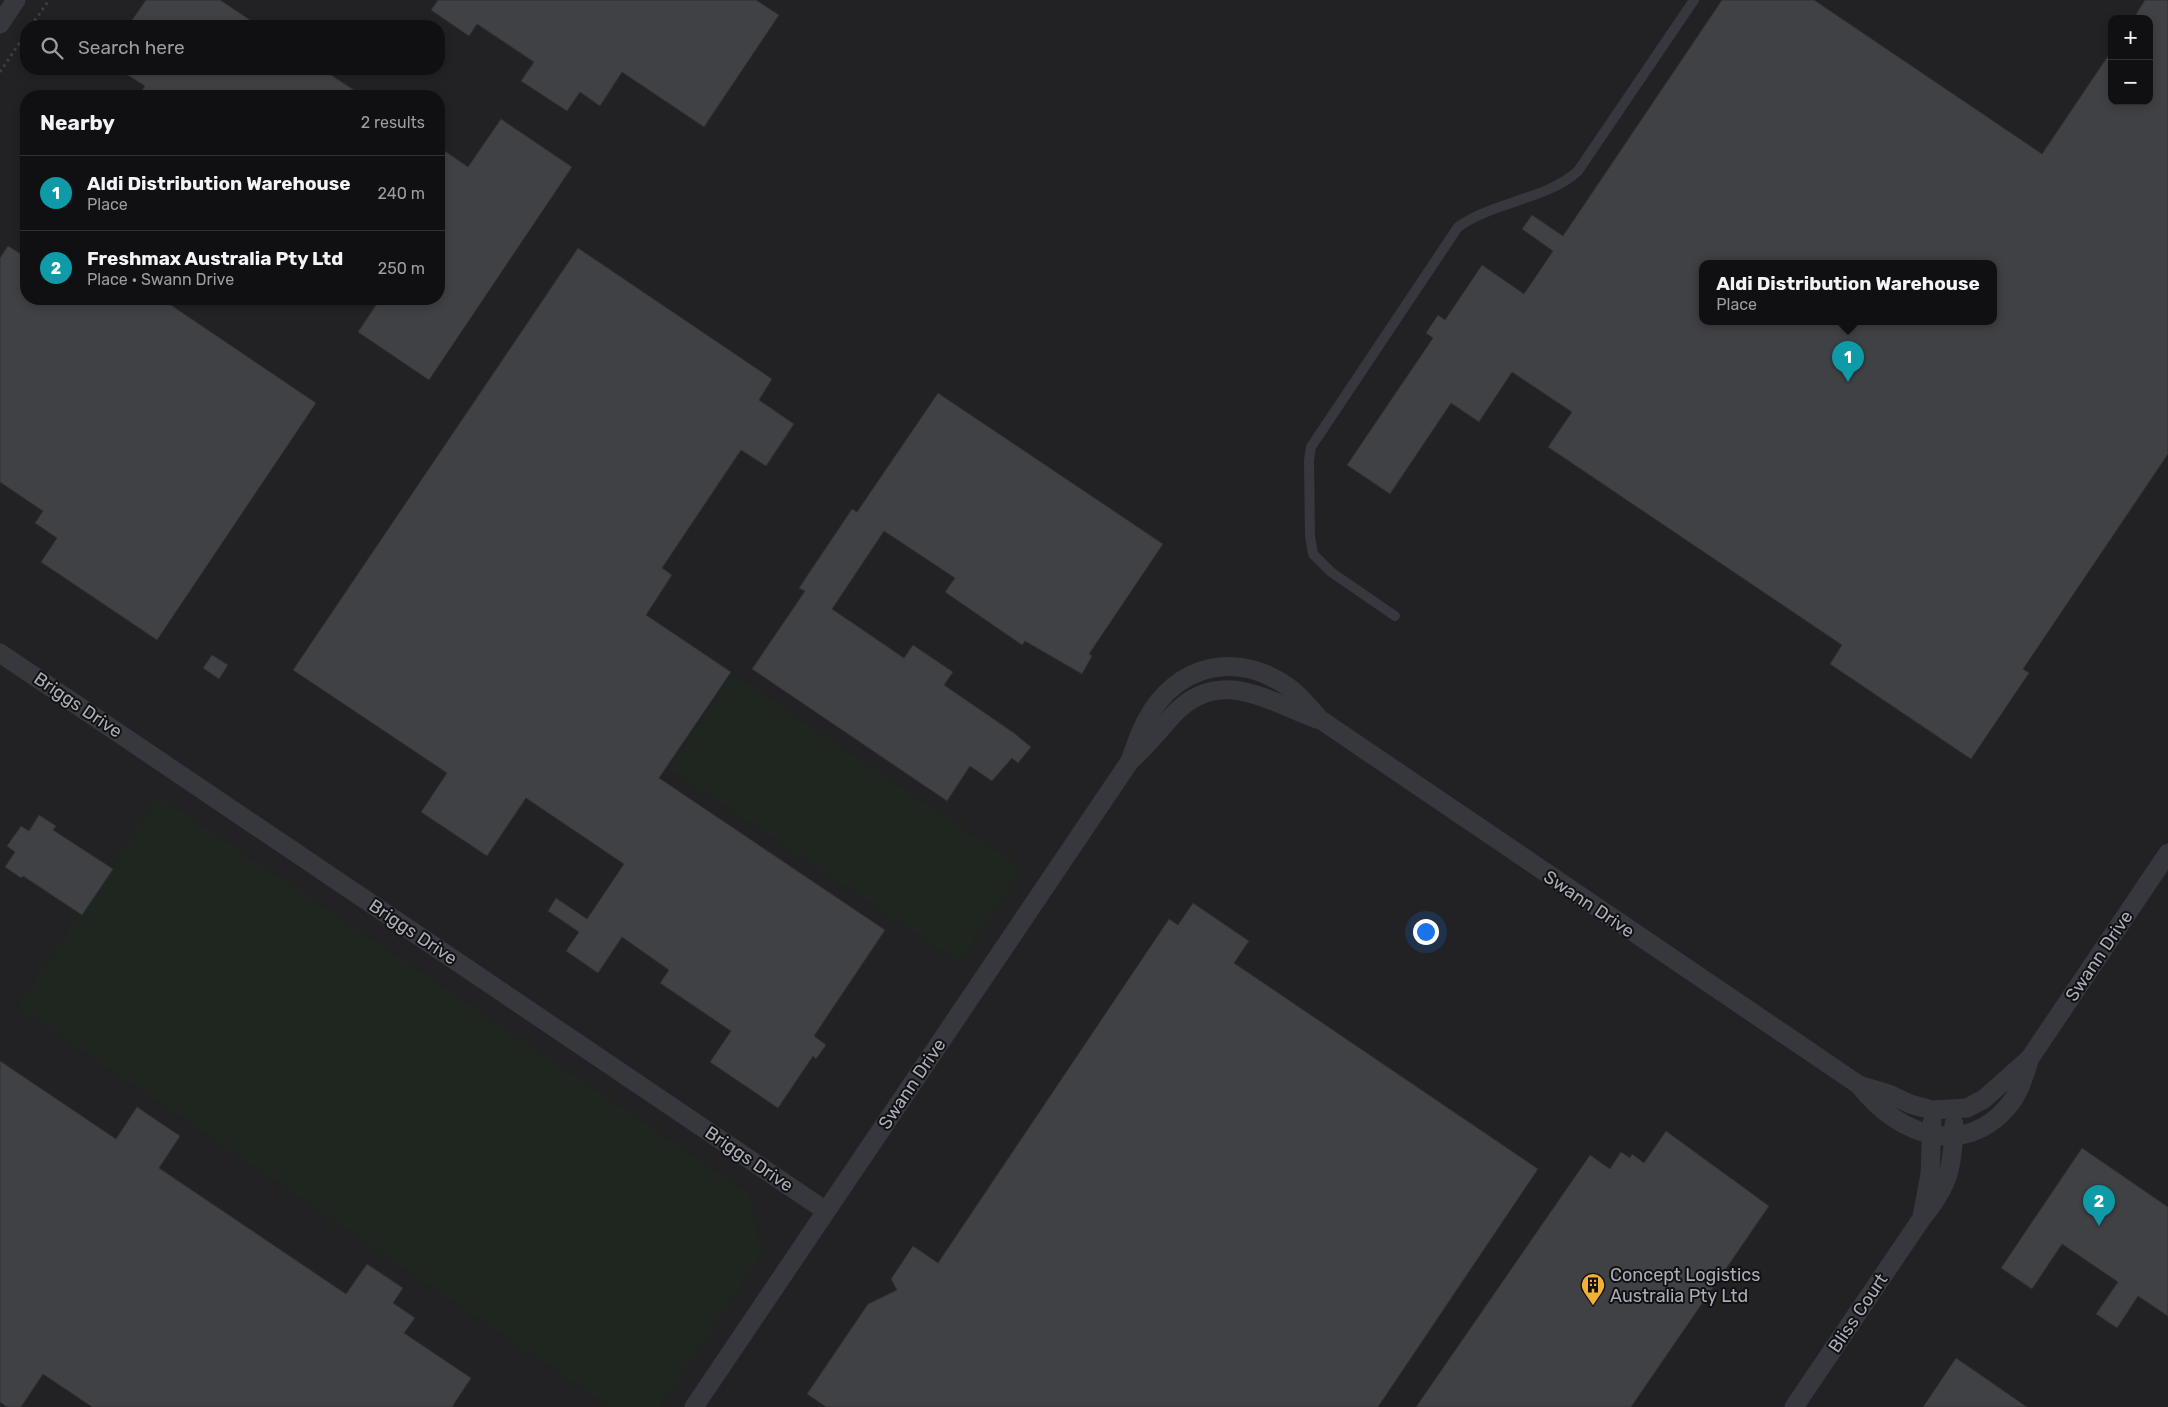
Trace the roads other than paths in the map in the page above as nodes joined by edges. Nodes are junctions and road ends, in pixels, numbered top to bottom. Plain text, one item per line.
1 (16, 0) edge
2 (1694, 0) edge
3 (0, 24) edge
4 (1395, 616) dead end
5 (0, 653) edge
6 (1321, 720) junction
7 (1130, 761) junction
8 (2168, 853) edge
9 (2030, 1058) junction
10 (1859, 1086) junction
11 (1932, 1110) junction
12 (1954, 1110) junction
13 (1932, 1134) junction
14 (1954, 1136) junction
15 (826, 1211) junction
16 (1922, 1218) junction
17 (694, 1407) edge
18 (1794, 1407) edge

1 - 3 street
2 - 4 lane
5 - 15 street, Briggs Drive
6 - 7 street, Swann Drive
6 - 7 street, Swann Drive
6 - 10 street, Swann Drive
7 - 15 street, Swann Drive
8 - 9 street, Swann Drive
9 - 12 street, Swann Drive
9 - 14 street, Swann Drive
10 - 11 street, Swann Drive
10 - 13 street, Swann Drive
11 - 12 street, Swann Drive
11 - 13 street, Bliss Court
12 - 14 street, Bliss Court
13 - 14 street, Swann Drive
13 - 16 street, Bliss Court
14 - 16 street, Bliss Court
15 - 17 street, Swann Drive
16 - 18 street, Bliss Court

